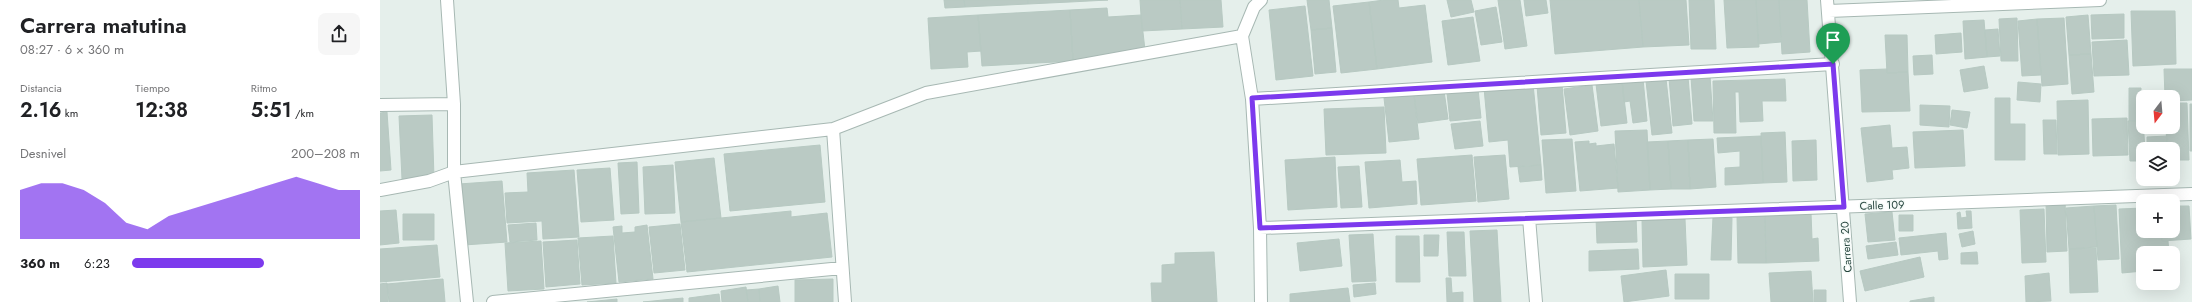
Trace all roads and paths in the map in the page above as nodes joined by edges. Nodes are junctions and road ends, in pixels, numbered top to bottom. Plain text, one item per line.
1 (447, 0) edge
2 (1261, 0) edge
3 (2100, 0) edge
4 (1828, 5) edge
5 (1242, 36) junction
6 (1833, 64) junction
7 (1252, 98) junction
8 (380, 104) edge
9 (454, 104) junction
10 (833, 129) junction
11 (454, 172) junction
12 (380, 190) edge
13 (2192, 194) edge
14 (1844, 207) junction
15 (1529, 218) junction
16 (1260, 228) junction
17 (842, 268) junction
18 (467, 302) edge
19 (493, 302) edge
20 (845, 302) edge
21 (1261, 302) edge
22 (1536, 302) edge
23 (1850, 302) edge

1 - 9 street
2 - 5 street
3 - 4 street
4 - 6 street, Carrera 20
5 - 7 street
5 - 10 street
6 - 7 street
6 - 14 street, Carrera 20
7 - 16 street
8 - 9 street
9 - 11 street
10 - 11 street
10 - 17 street
11 - 12 street
11 - 18 street
13 - 14 street, Calle 109
14 - 15 street, Calle 109
14 - 23 street, Carrera 20
15 - 16 street, Calle 109
15 - 22 street
16 - 21 street
17 - 19 street
17 - 20 street

